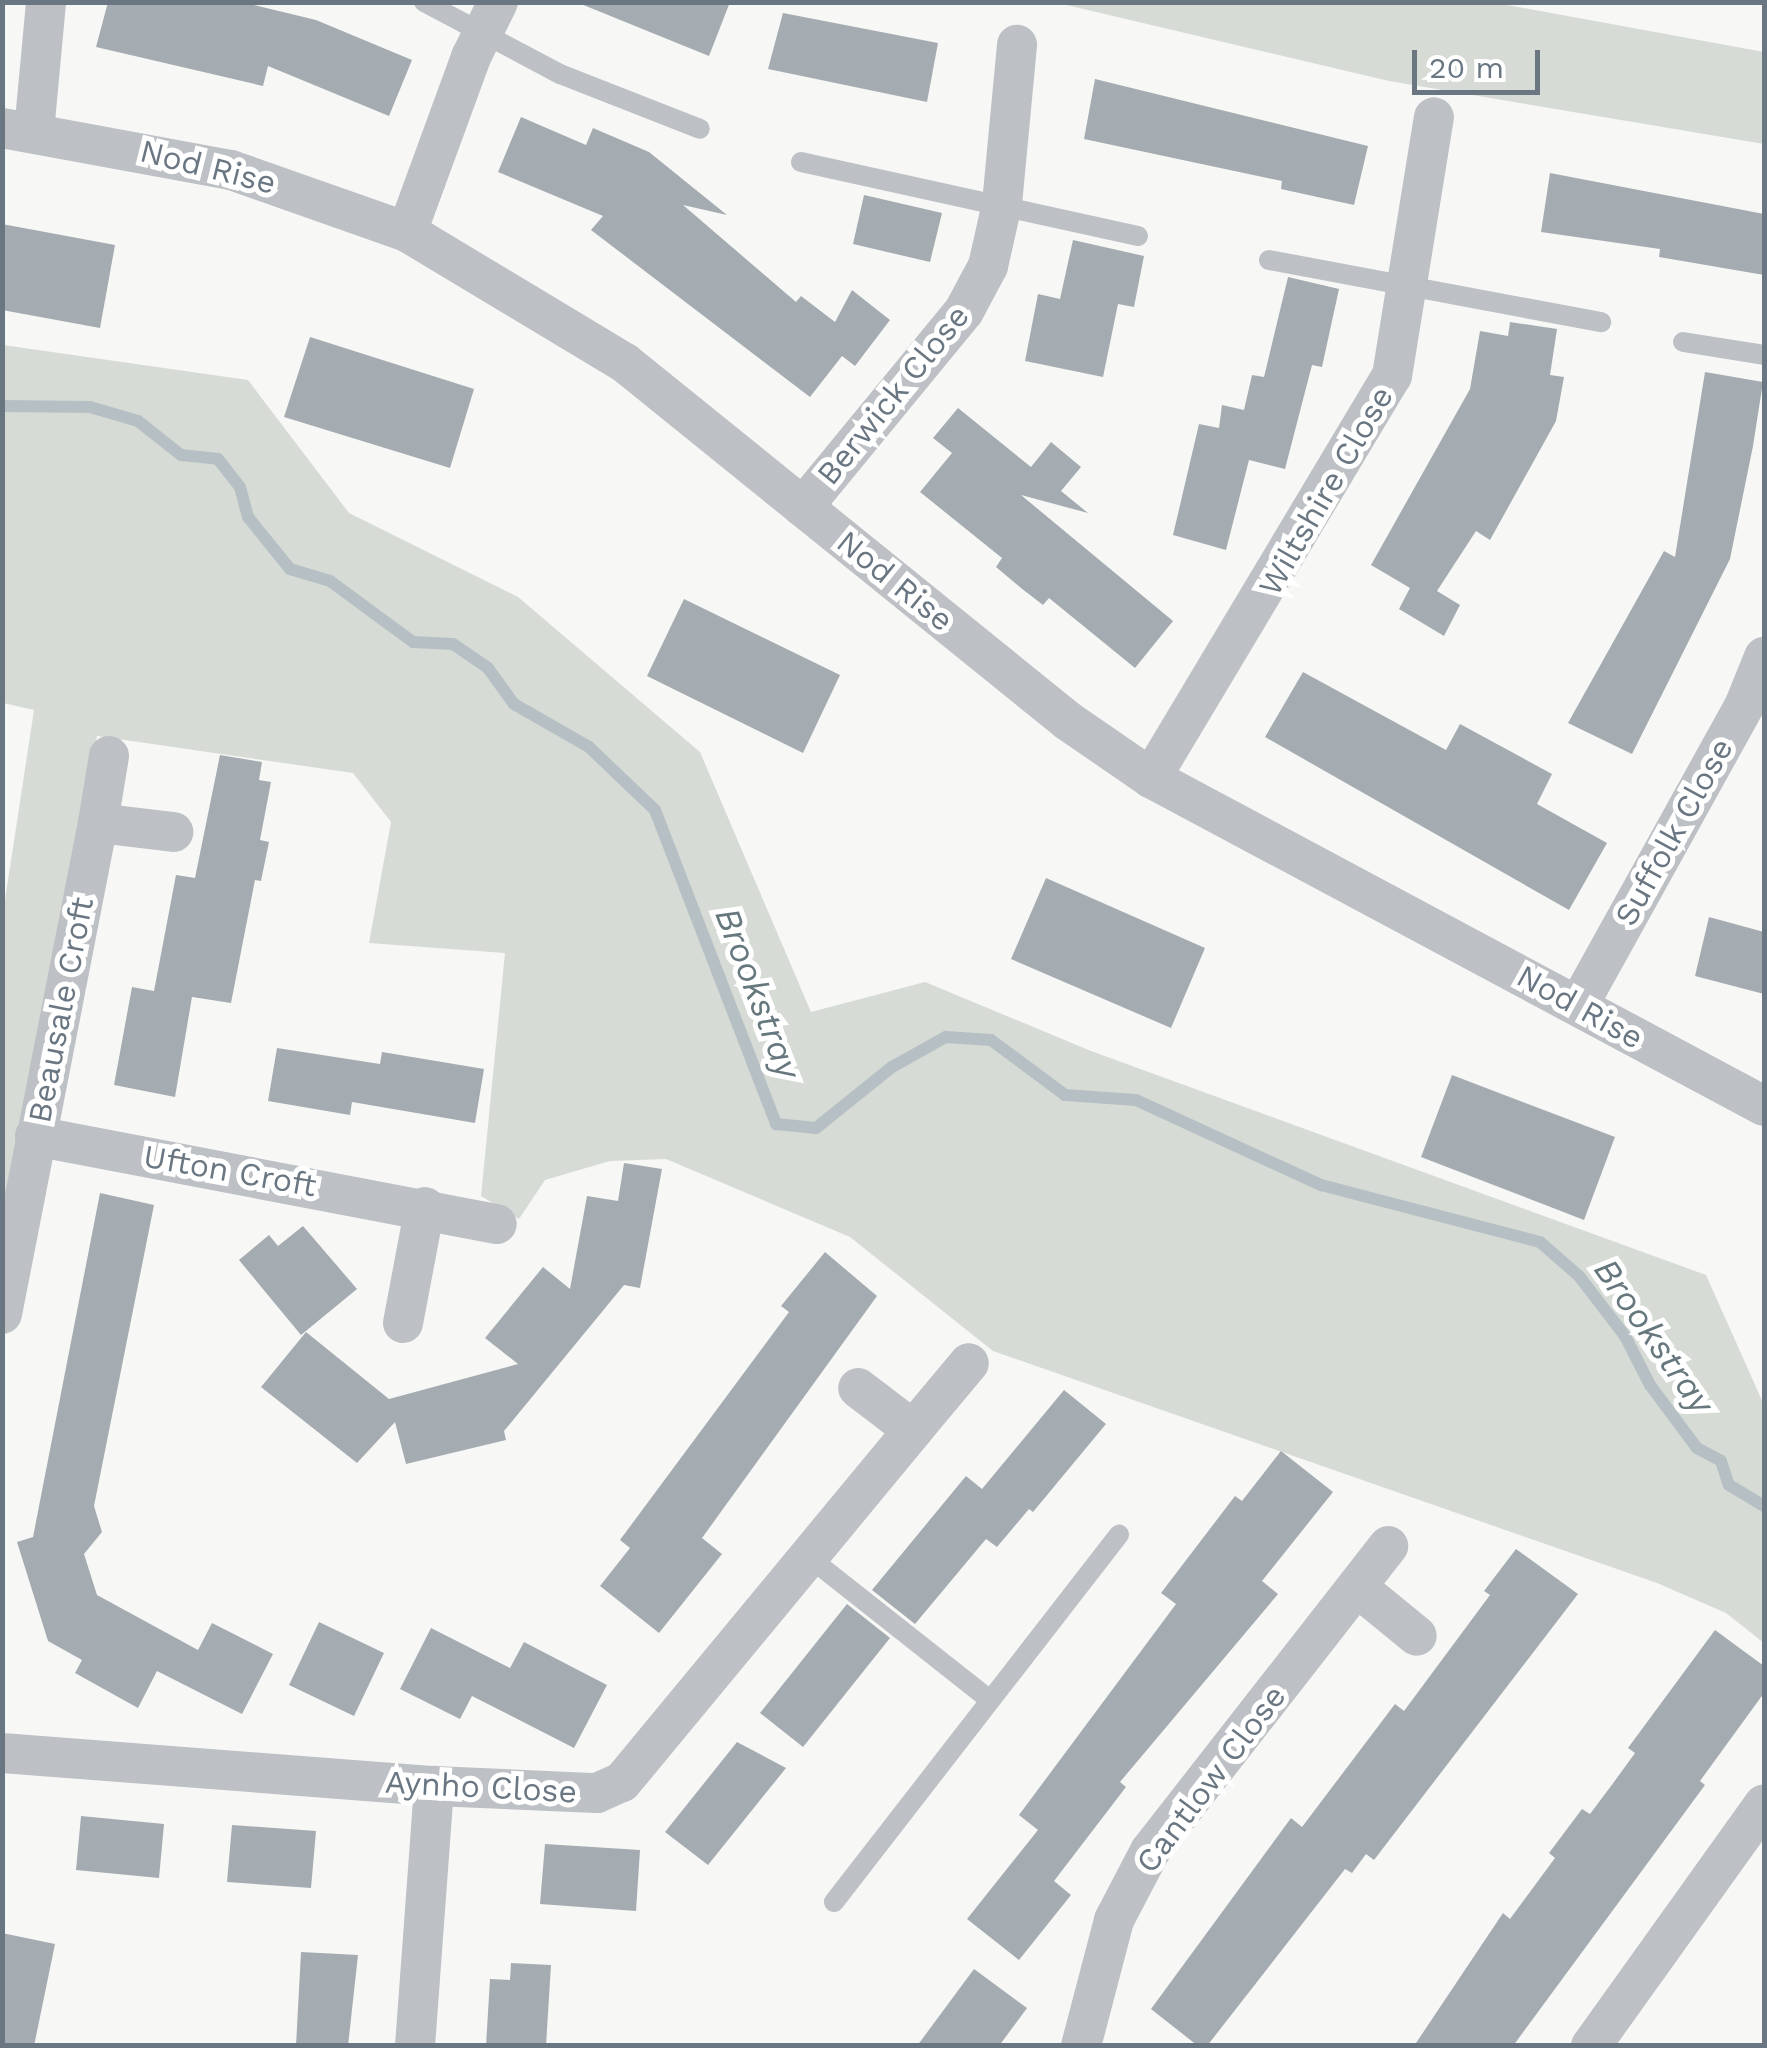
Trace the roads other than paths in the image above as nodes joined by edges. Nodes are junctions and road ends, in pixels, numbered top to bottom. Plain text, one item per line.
1 (46, 2) edge
2 (424, 2) edge
3 (491, 17) edge
4 (1017, 45) dead end
5 (1434, 117) dead end
6 (18, 130) edge
7 (700, 130) dead end
8 (801, 162) dead end
9 (1002, 204) junction
10 (407, 232) junction
11 (1138, 236) dead end
12 (1269, 260) dead end
13 (1407, 287) junction
14 (1601, 322) dead end
15 (1683, 342) dead end
16 (1764, 356) edge
17 (803, 507) junction
18 (1764, 658) edge
19 (109, 756) dead end
20 (1152, 778) junction
21 (98, 823) junction
22 (173, 832) dead end
23 (1579, 1004) junction
24 (1764, 1106) edge
25 (35, 1136) junction
26 (425, 1207) junction
27 (497, 1224) dead end
28 (2, 1314) edge
29 (403, 1322) dead end
30 (969, 1363) dead end
31 (858, 1388) dead end
32 (913, 1430) junction
33 (1118, 1534) dead end
34 (1388, 1546) dead end
35 (810, 1558) junction
36 (1357, 1586) junction
37 (1417, 1636) dead end
38 (990, 1700) junction
39 (2, 1753) edge
40 (434, 1786) junction
41 (1764, 1804) edge
42 (834, 1902) dead end
43 (416, 2046) edge
44 (1081, 2046) edge
45 (1591, 2046) edge

1 - 6 street
2 - 3 lane
3 - 7 lane
3 - 10 street
4 - 9 street, Berwick Close
5 - 13 street, Wiltshire Close
6 - 10 street, Nod Rise
8 - 9 lane
9 - 11 lane
9 - 17 street, Berwick Close
10 - 17 street, Nod Rise
12 - 13 lane
13 - 14 lane
13 - 20 street, Wiltshire Close
15 - 16 lane
17 - 20 street, Nod Rise
18 - 23 street, Suffolk Close
19 - 21 street, Beausale Croft
20 - 23 street, Nod Rise
21 - 22 street
21 - 25 street, Beausale Croft
23 - 24 street, Nod Rise
25 - 26 street, Ufton Croft
25 - 28 street, Beausale Croft
26 - 27 street, Ufton Croft
26 - 29 street
30 - 32 street, Aynho Close
31 - 32 street
32 - 35 street, Aynho Close
33 - 38 lane
34 - 36 street, Cantlow Close
35 - 38 lane
35 - 40 street, Aynho Close
36 - 37 street
36 - 44 street, Cantlow Close
38 - 42 lane
39 - 40 street, Aynho Close
40 - 43 street
41 - 45 street

